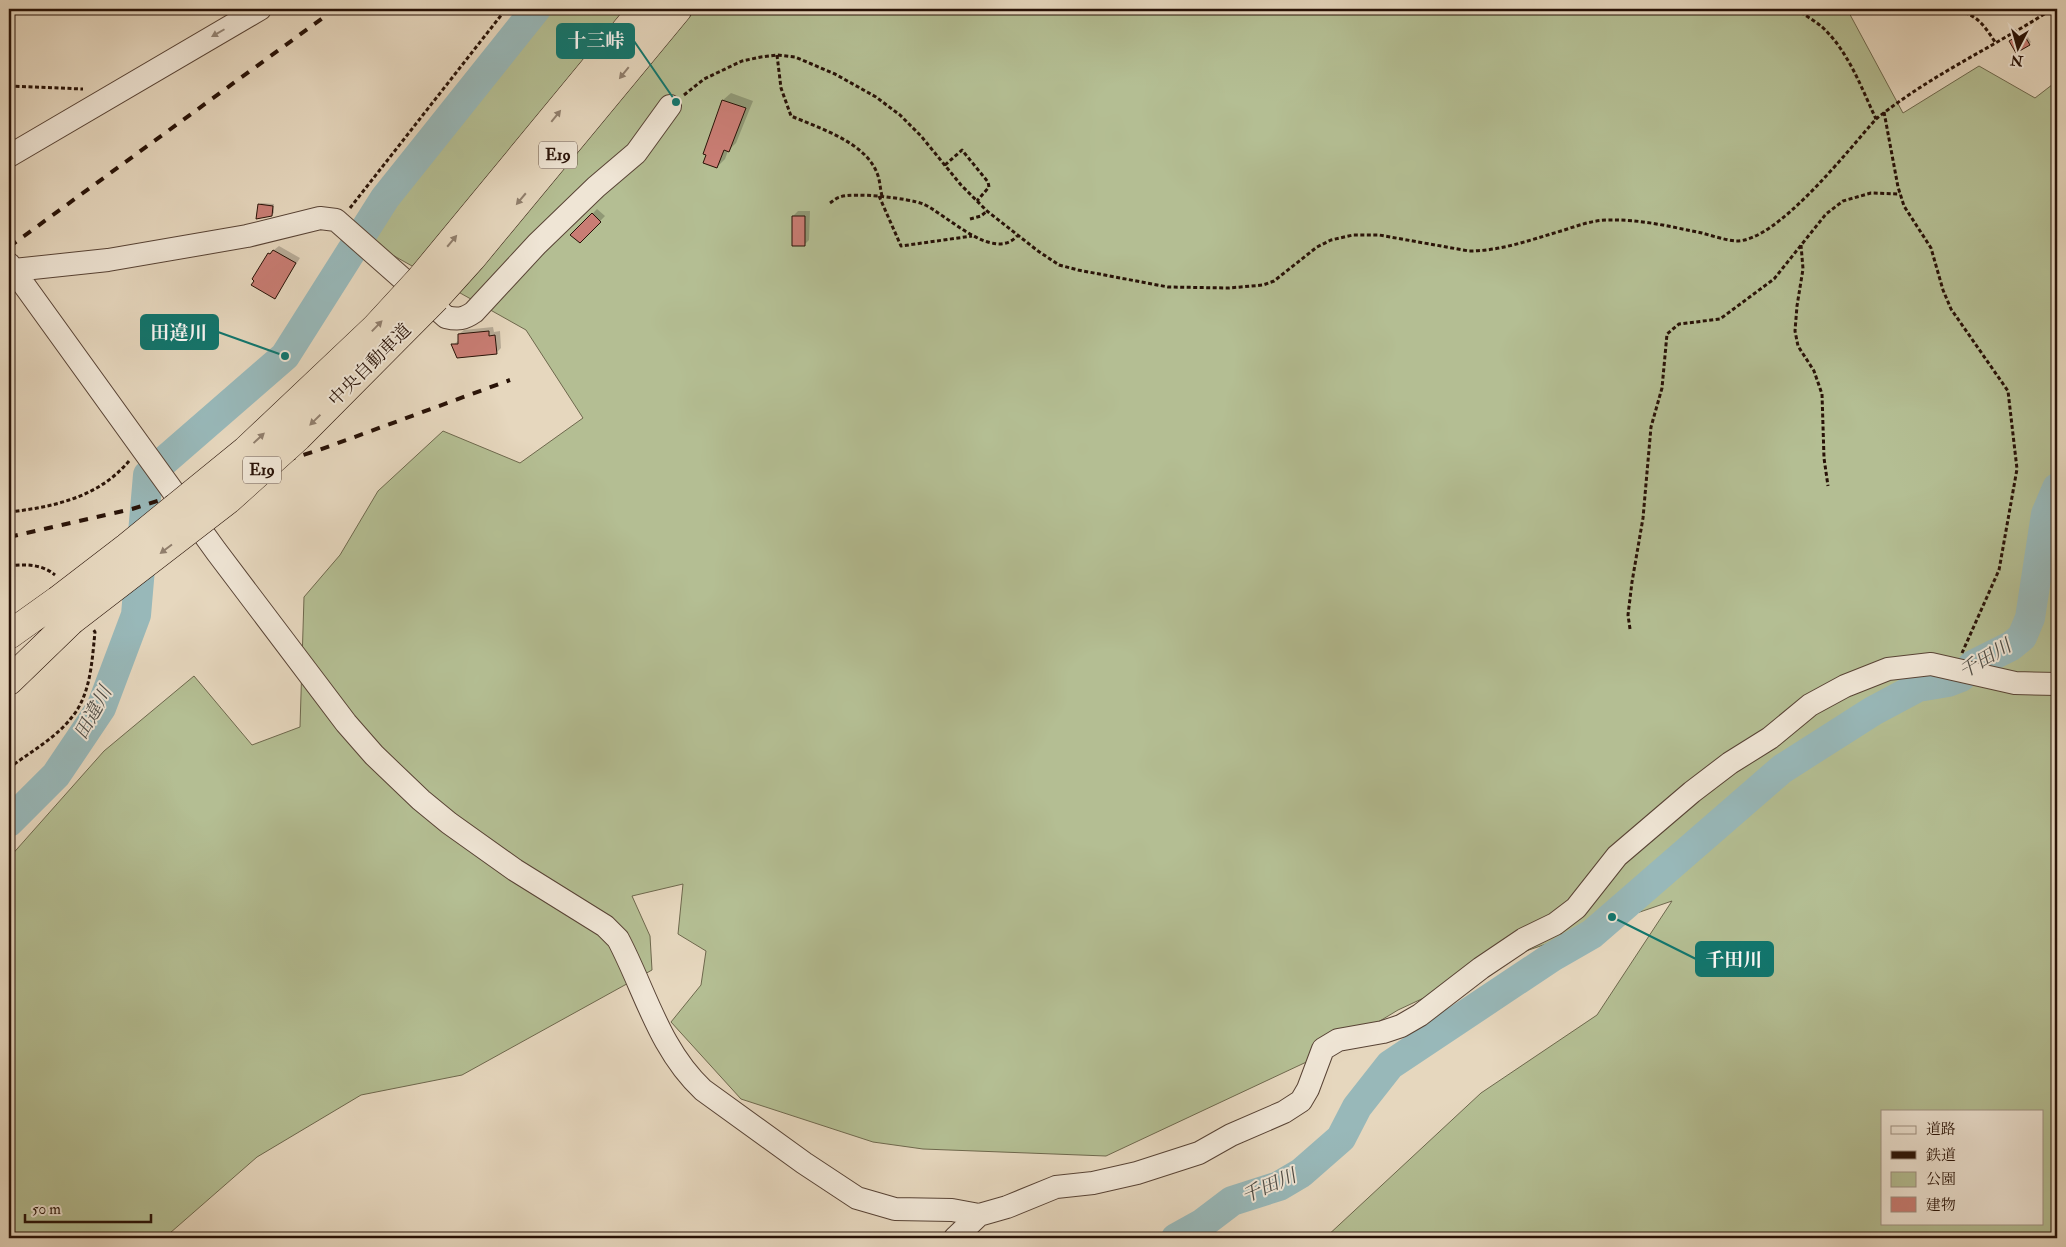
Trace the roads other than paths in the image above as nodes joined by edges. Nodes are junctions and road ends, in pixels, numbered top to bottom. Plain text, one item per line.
1 (260, 9) edge
2 (643, 9) edge
3 (678, 9) edge
4 (670, 106) road end
5 (9, 156) edge
6 (11, 267) edge
7 (428, 288) junction
8 (59, 604) junction
9 (9, 617) edge
10 (9, 634) edge
11 (9, 666) edge
12 (9, 681) edge
13 (2057, 684) edge
14 (979, 1215) junction
15 (955, 1238) edge

1 -> 5 street
7 -> 2 highway, 中央自動車道 / E19
3 -> 7 highway, 中央自動車道 / E19
4 - 6 street
6 - 14 street
8 -> 7 highway, 中央自動車道 / E19, bridge
7 -> 8 highway, 中央自動車道 / E19, bridge
8 - 9 highway
8 - 10 highway, 中央自動車道 / E19
8 - 11 highway, 中央自動車道 / E19
8 - 12 highway
13 - 14 street
14 - 15 street

